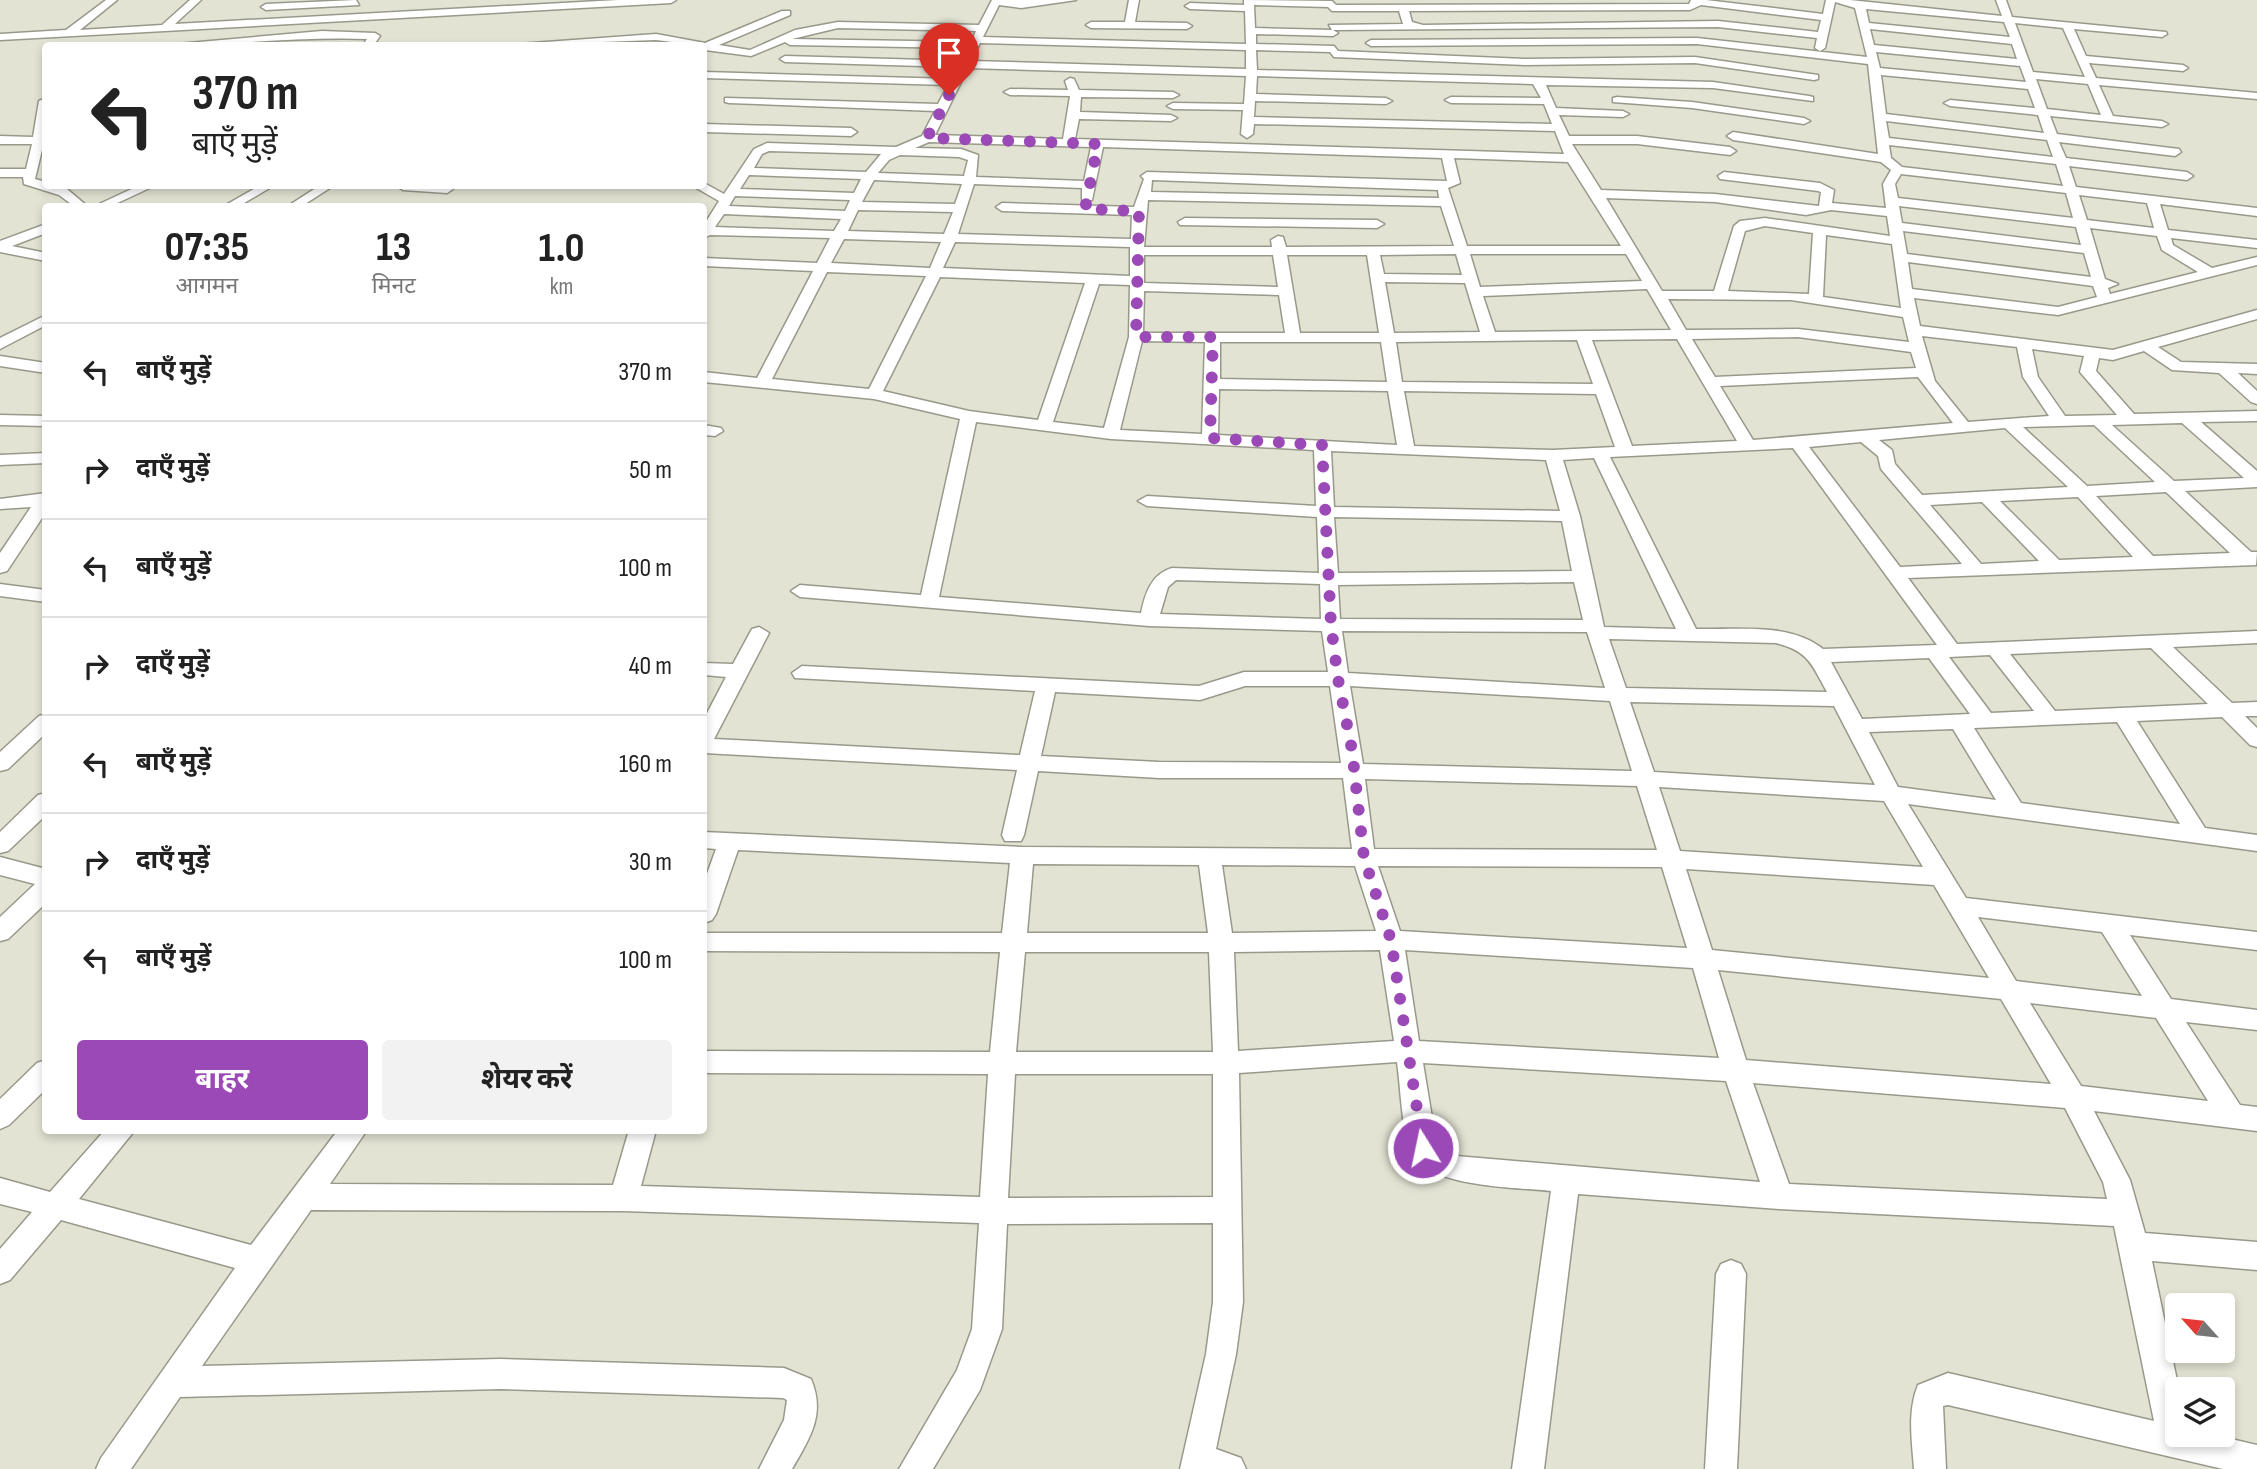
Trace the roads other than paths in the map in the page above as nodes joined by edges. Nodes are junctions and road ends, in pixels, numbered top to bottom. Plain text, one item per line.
1 (112, 0) edge
2 (196, 0) edge
3 (398, 0) edge
4 (671, 0) edge
5 (1071, 0) edge
6 (1134, 0) edge
7 (1831, 0) edge
8 (1839, 0) edge
9 (2001, 0) edge
10 (364, 1) edge
11 (997, 1) edge
12 (1697, 1) edge
13 (607, 2) edge
14 (1191, 3) edge
15 (1859, 3) edge
16 (1633, 4) edge
17 (1483, 6) edge
18 (1249, 7) edge
19 (253, 8) dead end
20 (1403, 8) junction
21 (1581, 8) junction
22 (786, 13) dead end
23 (422, 14) junction
24 (1332, 15) edge
25 (357, 17) junction
26 (1264, 18) dead end
27 (1827, 18) junction
28 (1318, 19) dead end
29 (2009, 20) junction
30 (2154, 20) dead end
31 (331, 25) dead end
32 (1130, 25) junction
33 (1863, 25) junction
34 (2067, 25) junction
35 (1187, 26) junction
36 (1503, 26) junction
37 (1595, 26) junction
38 (166, 27) junction
39 (1413, 27) junction
40 (810, 29) junction
41 (1250, 31) junction
42 (68, 33) junction
43 (321, 35) junction
44 (1823, 36) junction
45 (0, 37) edge
46 (979, 37) junction
47 (156, 40) edge
48 (2017, 41) junction
49 (315, 42) edge
50 (370, 42) edge
51 (564, 42) edge
52 (679, 42) edge
53 (778, 42) junction
54 (799, 42) junction
55 (1371, 43) dead end
56 (1515, 43) junction
57 (1089, 44) junction
58 (1609, 44) junction
59 (707, 45) edge
60 (707, 46) edge
61 (1138, 46) junction
62 (1184, 47) junction
63 (1869, 48) junction
64 (1251, 49) junction
65 (1334, 51) junction
66 (2175, 54) dead end
67 (1819, 55) junction
68 (785, 59) junction
69 (2082, 59) junction
70 (1622, 60) junction
71 (1569, 61) junction
72 (889, 62) junction
73 (1525, 62) junction
74 (2026, 63) junction
75 (965, 65) junction
76 (1873, 66) junction
77 (1041, 68) junction
78 (2183, 68) junction
79 (1086, 69) junction
80 (1133, 70) junction
81 (1175, 71) junction
82 (1252, 72) junction
83 (1335, 74) junction
84 (707, 75) edge
85 (1383, 75) junction
86 (771, 77) junction
87 (1448, 77) junction
88 (1814, 77) junction
89 (1945, 78) junction
90 (880, 80) junction
91 (1531, 80) junction
92 (2033, 81) junction
93 (2092, 81) junction
94 (956, 82) junction
95 (1580, 82) junction
96 (1607, 82) junction
97 (2143, 86) junction
98 (2195, 91) junction
99 (1010, 92) dead end
100 (1076, 94) junction
101 (2257, 96) edge
102 (1809, 99) junction
103 (2149, 99) dead end
104 (729, 100) dead end
105 (1451, 100) junction
106 (1616, 100) junction
107 (1386, 101) junction
108 (1950, 103) junction
109 (1172, 106) junction
110 (1548, 106) junction
111 (942, 108) junction
112 (1249, 108) junction
113 (2155, 111) dead end
114 (1738, 112) junction
115 (2044, 113) junction
116 (1623, 114) junction
117 (1074, 115) junction
118 (42, 116) edge
119 (1881, 117) junction
120 (859, 119) junction
121 (2109, 119) junction
122 (1804, 121) junction
123 (2162, 124) junction
124 (1455, 125) junction
125 (1956, 126) junction
126 (708, 128) edge
127 (1557, 128) junction
128 (1733, 136) junction
129 (2053, 137) junction
130 (927, 138) junction
131 (1390, 139) junction
132 (0, 140) edge
133 (1564, 140) junction
134 (1637, 140) junction
135 (37, 141) junction
136 (1884, 141) junction
137 (1068, 143) junction
138 (1098, 144) junction
139 (1798, 146) junction
140 (1160, 147) junction
141 (842, 149) junction
142 (898, 151) junction
143 (1730, 151) junction
144 (2175, 152) junction
145 (1447, 155) junction
146 (1572, 158) junction
147 (1885, 159) junction
148 (2061, 161) junction
149 (1245, 165) junction
150 (1898, 170) junction
151 (746, 171) junction
152 (0, 173) edge
153 (29, 173) junction
154 (870, 175) junction
155 (1147, 176) junction
156 (1724, 176) junction
157 (970, 180) junction
158 (1041, 183) junction
159 (1090, 185) junction
160 (42, 186) edge
161 (1442, 186) junction
162 (52, 189) edge
163 (141, 189) edge
164 (261, 189) edge
165 (322, 189) edge
166 (447, 189) edge
167 (704, 189) edge
168 (2195, 190) junction
169 (2072, 192) junction
170 (1597, 194) junction
171 (1145, 196) junction
172 (1715, 198) junction
173 (1272, 199) junction
174 (431, 201) dead end
175 (726, 201) junction
176 (2152, 201) junction
177 (1447, 202) junction
178 (77, 203) edge
179 (108, 203) edge
180 (236, 203) edge
181 (299, 203) edge
182 (856, 206) junction
183 (1826, 206) junction
184 (1002, 207) dead end
185 (959, 208) junction
186 (1034, 208) junction
187 (1085, 209) junction
188 (1139, 211) junction
189 (2257, 212) edge
190 (1892, 213) junction
191 (1276, 221) junction
192 (1185, 222) dead end
193 (1377, 224) dead end
194 (2082, 224) junction
195 (42, 230) edge
196 (707, 230) edge
197 (1820, 230) junction
198 (2161, 232) junction
199 (707, 233) edge
200 (840, 236) junction
201 (948, 237) junction
202 (1898, 242) junction
203 (2257, 244) edge
204 (0, 247) edge
205 (1137, 247) junction
206 (1631, 250) junction
207 (2090, 250) junction
208 (1280, 252) junction
209 (1373, 252) junction
210 (1462, 252) junction
211 (42, 256) edge
212 (1901, 257) junction
213 (2257, 261) edge
214 (707, 262) edge
215 (824, 266) junction
216 (934, 271) junction
217 (2210, 273) junction
218 (1377, 278) junction
219 (1093, 279) junction
220 (2100, 283) junction
221 (1137, 284) junction
222 (1471, 286) junction
223 (1654, 290) junction
224 (2148, 290) junction
225 (1286, 291) junction
226 (1906, 293) junction
227 (2053, 293) junction
228 (1720, 295) junction
229 (1816, 299) junction
230 (2105, 301) junction
231 (1909, 314) junction
232 (2257, 314) edge
233 (2239, 318) junction
234 (42, 322) edge
235 (2257, 322) edge
236 (1913, 331) junction
237 (1681, 333) junction
238 (1583, 336) junction
239 (1136, 337) junction
240 (1213, 337) junction
241 (1293, 338) junction
242 (1387, 338) junction
243 (1489, 338) junction
244 (0, 344) edge
245 (2024, 345) junction
246 (2149, 347) junction
247 (1918, 348) junction
248 (2092, 354) junction
249 (0, 361) edge
250 (42, 367) edge
251 (2224, 369) junction
252 (2257, 369) edge
253 (1924, 372) junction
254 (707, 377) edge
255 (763, 381) junction
256 (1710, 382) junction
257 (1212, 384) junction
258 (1395, 386) junction
259 (1603, 388) junction
260 (874, 394) junction
261 (2257, 399) edge
262 (969, 416) junction
263 (2257, 416) edge
264 (2185, 417) junction
265 (2129, 419) junction
266 (0, 420) edge
267 (2098, 420) junction
268 (42, 421) edge
269 (2060, 421) junction
270 (2009, 423) junction
271 (1044, 425) junction
272 (1964, 427) junction
273 (1111, 434) junction
274 (1865, 437) junction
275 (1210, 438) junction
276 (1798, 443) junction
277 (1322, 445) junction
278 (1748, 445) junction
279 (1406, 450) junction
280 (1625, 451) junction
281 (1599, 452) junction
282 (1553, 454) junction
283 (42, 458) edge
284 (0, 460) edge
285 (2257, 481) edge
286 (2168, 486) junction
287 (2082, 491) junction
288 (1986, 496) junction
289 (42, 499) edge
290 (1918, 500) junction
291 (1147, 501) dead end
292 (42, 502) edge
293 (0, 504) edge
294 (1326, 512) junction
295 (1571, 516) junction
296 (2253, 561) edge
297 (2149, 563) junction
298 (0, 567) edge
299 (2056, 568) junction
300 (1977, 570) junction
301 (1895, 573) junction
302 (1581, 576) junction
303 (1331, 579) junction
304 (0, 590) edge
305 (800, 591) dead end
306 (42, 595) edge
307 (928, 604) junction
308 (1149, 620) junction
309 (1331, 625) junction
310 (1596, 629) junction
311 (760, 633) dead end
312 (1689, 635) junction
313 (2257, 637) edge
314 (2156, 641) junction
315 (1996, 649) junction
316 (1943, 651) junction
317 (1818, 656) junction
318 (707, 669) edge
319 (739, 671) junction
320 (802, 673) dead end
321 (1338, 679) junction
322 (1046, 687) junction
323 (1617, 695) junction
324 (1841, 699) junction
325 (2257, 709) edge
326 (2226, 710) junction
327 (2122, 714) junction
328 (2050, 718) junction
329 (1985, 720) junction
330 (1959, 721) junction
331 (42, 725) edge
332 (1855, 726) junction
333 (707, 732) edge
334 (2257, 740) edge
335 (707, 746) edge
336 (0, 764) edge
337 (1030, 764) junction
338 (1353, 771) junction
339 (1647, 779) junction
340 (1891, 794) junction
341 (42, 805) edge
342 (2014, 811) junction
343 (2198, 835) junction
344 (707, 840) edge
345 (730, 841) junction
346 (2257, 843) edge
347 (0, 845) edge
348 (1018, 845) junction
349 (1209, 855) junction
350 (1364, 858) junction
351 (1669, 859) junction
352 (0, 866) edge
353 (42, 877) edge
354 (1939, 877) junction
355 (42, 892) edge
356 (707, 906) edge
357 (1958, 906) junction
358 (2109, 923) junction
359 (0, 932) edge
360 (1391, 940) junction
361 (2257, 941) edge
362 (707, 942) edge
363 (1014, 943) junction
364 (1221, 943) junction
365 (1702, 959) junction
366 (2009, 990) junction
367 (2162, 1007) junction
368 (2257, 1020) edge
369 (1406, 1051) junction
370 (707, 1062) edge
371 (1002, 1063) junction
372 (1226, 1063) junction
373 (1737, 1070) junction
374 (42, 1074) edge
375 (2073, 1097) junction
376 (0, 1117) edge
377 (2245, 1117) edge
378 (118, 1134) edge
379 (351, 1134) edge
380 (642, 1134) edge
381 (1566, 1180) junction
382 (0, 1191) edge
383 (1779, 1196) junction
384 (304, 1197) junction
385 (624, 1198) junction
386 (53, 1208) junction
387 (1228, 1210) junction
388 (996, 1211) junction
389 (2125, 1213) junction
390 (2134, 1245) junction
391 (2257, 1256) edge
392 (257, 1260) junction
393 (0, 1270) edge
394 (1731, 1274) dead end
395 (172, 1382) junction
396 (2165, 1396) edge
397 (2165, 1438) edge
398 (2202, 1447) edge
399 (2257, 1461) edge
400 (1198, 1464) edge
401 (112, 1469) edge
402 (775, 1469) edge
403 (915, 1469) edge
404 (1230, 1469) edge
405 (1528, 1469) edge
406 (1721, 1469) edge
407 (1930, 1469) edge

1 - 42 street
2 - 38 street
3 - 23 street
4 - 13 street
5 - 11 street
6 - 32 street
7 - 27 street
8 - 15 street
9 - 29 street
10 - 19 street
10 - 25 street
11 - 46 street
12 - 16 street
12 - 27 street
13 - 23 street
14 - 18 street
14 - 35 street
15 - 29 street
15 - 33 street
16 - 21 street
17 - 20 street
17 - 21 street
17 - 36 street
18 - 24 street
18 - 26 street
18 - 41 street
20 - 24 street
20 - 39 street
21 - 37 street
22 - 59 street
23 - 25 street
24 - 28 street
24 - 39 street
24 - 41 street
24 - 65 street
25 - 38 street
27 - 44 street
29 - 34 street
29 - 48 street
30 - 34 street
31 - 43 street
32 - 35 street
32 - 57 street
33 - 48 street
33 - 63 street
34 - 69 street
35 - 62 street
36 - 37 street
36 - 39 street
36 - 56 street
37 - 44 street
37 - 58 street
38 - 42 street
40 - 46 street
40 - 53 street
40 - 54 street
41 - 64 street
42 - 45 street
43 - 47 street
43 - 49 street
43 - 50 street
44 - 67 street
46 - 54 street
46 - 57 street
46 - 75 street
48 - 74 street
51 - 52 street
53 - 54 street
53 - 60 street
54 - 68 street
55 - 56 street
56 - 58 street
56 - 73 street
57 - 61 street
57 - 79 street
58 - 67 street
58 - 70 street
61 - 62 street
61 - 80 street
62 - 64 street
63 - 74 street
63 - 76 street
64 - 65 street
64 - 82 street
65 - 73 street
65 - 83 street
66 - 78 street
67 - 76 street
67 - 88 street
68 - 72 street
68 - 86 street
69 - 78 street
69 - 93 street
70 - 71 street
70 - 88 street
71 - 73 street
71 - 95 street
72 - 75 street
72 - 90 street
73 - 91 street
74 - 92 street
75 - 77 street
75 - 94 street
76 - 89 street
76 - 119 street
77 - 79 street
77 - 100 street
78 - 98 street
79 - 80 street
80 - 81 street
81 - 82 street
81 - 109 street
82 - 83 street
82 - 112 street
83 - 85 street
84 - 86 street
85 - 87 street
85 - 107 street
86 - 90 street
87 - 91 street
87 - 105 street
88 - 102 street
89 - 92 street
89 - 108 street
90 - 94 street
90 - 120 street
91 - 95 street
91 - 110 street
92 - 93 street
92 - 115 street
93 - 97 street
93 - 121 street
94 - 111 street
95 - 96 street
96 - 102 street
96 - 106 street
97 - 98 street
97 - 103 street
98 - 101 street
99 - 100 street
100 - 109 street
100 - 117 street
102 - 122 street
104 - 120 street
105 - 110 street
105 - 124 street
106 - 114 street
106 - 116 street
107 - 112 street
107 - 131 street
108 - 115 street
108 - 125 street
109 - 112 street
109 - 117 street
109 - 140 street
110 - 116 street
110 - 127 street
111 - 120 street
111 - 130 street
112 - 131 street
112 - 149 street
113 - 123 street
114 - 122 street
114 - 128 street
115 - 121 street
115 - 129 street
116 - 134 street
117 - 137 street
118 - 135 street
119 - 125 street
119 - 136 street
120 - 126 street
120 - 141 street
121 - 123 street
122 - 139 street
123 - 144 street
124 - 127 street
124 - 131 street
125 - 129 street
127 - 133 street
128 - 139 street
128 - 143 street
129 - 144 street
129 - 148 street
130 - 137 street
130 - 142 street
131 - 145 street
131 - 149 street
132 - 135 street
133 - 134 street
133 - 146 street
134 - 143 street
135 - 153 street
136 - 147 street
136 - 148 street
137 - 138 street
138 - 140 street
138 - 159 street
139 - 147 street
140 - 149 street
140 - 155 street
141 - 142 street
141 - 151 street
142 - 154 street
142 - 157 street
143 - 156 street
144 - 168 street
145 - 146 street
145 - 161 street
146 - 170 street
147 - 150 street
148 - 168 street
148 - 169 street
149 - 155 street
149 - 161 street
150 - 169 street
150 - 190 street
151 - 154 street
151 - 175 street
152 - 153 street
153 - 160 street
154 - 157 street
154 - 182 street
155 - 171 street
156 - 172 street
156 - 183 street
157 - 158 street
157 - 185 street
158 - 159 street
158 - 186 street
159 - 187 street
161 - 177 street
162 - 178 street
163 - 179 street
164 - 180 street
165 - 181 street
166 - 174 street
167 - 175 street
168 - 176 street
168 - 189 street
169 - 176 street
169 - 194 street
170 - 172 street
170 - 206 street
171 - 173 street
171 - 188 street
172 - 183 street
173 - 177 street
173 - 191 street
175 - 182 street
175 - 182 street
175 - 196 street
176 - 198 street
177 - 210 street
182 - 185 street
182 - 200 street
183 - 190 street
184 - 186 street
185 - 201 street
186 - 187 street
187 - 188 street
188 - 205 street
190 - 194 street
190 - 202 street
190 - 207 street
191 - 192 street
191 - 193 street
191 - 208 street
194 - 198 street
194 - 207 street
195 - 204 street
197 - 202 street
197 - 228 street
197 - 229 street
198 - 203 street
198 - 217 street
199 - 200 street
200 - 201 street
200 - 215 street
201 - 205 street
201 - 216 street
202 - 212 street
204 - 211 street
205 - 208 street
205 - 221 street
206 - 210 street
206 - 223 street
207 - 220 street
208 - 209 street
208 - 225 street
209 - 210 street
209 - 218 street
210 - 222 street
212 - 226 street
212 - 227 street
213 - 217 street
214 - 215 street
215 - 216 street
215 - 255 street
216 - 219 street
216 - 260 street
217 - 224 street
218 - 222 street
218 - 242 street
219 - 221 street
219 - 271 street
220 - 224 street
220 - 227 street
220 - 230 street
221 - 225 street
221 - 239 street
222 - 223 street
222 - 243 street
223 - 228 street
223 - 237 street
224 - 230 street
225 - 241 street
226 - 227 street
226 - 231 street
227 - 230 street
228 - 229 street
229 - 231 street
231 - 236 street
232 - 233 street
233 - 235 street
233 - 246 street
234 - 244 street
236 - 245 street
236 - 247 street
237 - 238 street
237 - 247 street
237 - 256 street
238 - 243 street
238 - 259 street
239 - 240 street
239 - 273 street
240 - 241 street
240 - 257 street
241 - 242 street
242 - 243 street
242 - 258 street
245 - 248 street
245 - 269 street
246 - 248 street
246 - 251 street
247 - 253 street
248 - 265 street
249 - 250 street
251 - 252 street
251 - 261 street
253 - 256 street
253 - 272 street
254 - 255 street
255 - 260 street
256 - 278 street
257 - 258 street
257 - 275 street
258 - 259 street
258 - 279 street
259 - 280 street
260 - 262 street
262 - 271 street
262 - 307 street
263 - 264 street
264 - 265 street
264 - 285 street
265 - 267 street
266 - 268 street
267 - 269 street
267 - 286 street
269 - 270 street
270 - 272 street
270 - 287 street
271 - 273 street
272 - 274 street
273 - 275 street
274 - 276 street
274 - 290 street
275 - 277 street
276 - 278 street
276 - 301 street
277 - 279 street
277 - 294 street
278 - 280 street
279 - 282 street
280 - 281 street
281 - 282 street
281 - 312 street
282 - 295 street
283 - 284 street
285 - 286 street
286 - 287 street
286 - 296 street
287 - 288 street
287 - 297 street
288 - 290 street
288 - 299 street
289 - 293 street
290 - 300 street
291 - 294 street
292 - 298 street
294 - 295 street
294 - 303 street
295 - 302 street
296 - 297 street
297 - 299 street
299 - 300 street
300 - 301 street
301 - 316 street
302 - 303 street
302 - 310 street
303 - 308 street
303 - 309 street
304 - 306 street
305 - 307 street
307 - 308 street
308 - 309 street
309 - 310 street
309 - 321 street
310 - 312 street
310 - 323 street
311 - 319 street
312 - 317 street
313 - 314 street
314 - 315 street
314 - 326 street
315 - 316 street
315 - 328 street
316 - 317 street
316 - 329 street
317 - 324 street
318 - 319 street
319 - 333 street
320 - 322 street
321 - 322 street
321 - 323 street
321 - 338 street
322 - 337 street
323 - 324 street
323 - 339 street
324 - 332 street
325 - 326 street
326 - 327 street
326 - 334 street
327 - 328 street
327 - 343 street
328 - 329 street
329 - 330 street
330 - 332 street
330 - 342 street
331 - 336 street
332 - 340 street
335 - 337 street
337 - 338 street
337 - 348 street
338 - 339 street
338 - 350 street
339 - 340 street
339 - 351 street
340 - 342 street
340 - 354 street
341 - 347 street
342 - 343 street
343 - 346 street
344 - 345 street
345 - 348 street
345 - 356 street
348 - 349 street
348 - 363 street
349 - 350 street
349 - 364 street
350 - 351 street
350 - 360 street
351 - 354 street
351 - 365 street
352 - 353 street
354 - 357 street
355 - 359 street
357 - 358 street
357 - 366 street
358 - 361 street
358 - 367 street
360 - 364 street
360 - 365 street
360 - 369 street
362 - 363 street
363 - 364 street
363 - 371 street
364 - 372 street
365 - 366 street
365 - 373 street
366 - 367 street
366 - 375 street
367 - 368 street
367 - 377 street
369 - 372 street
369 - 373 street
369 - 381 street
370 - 371 street
371 - 372 street
371 - 388 street
372 - 387 street
373 - 375 street
373 - 383 street
374 - 376 street
375 - 377 street
375 - 389 street
378 - 386 street
379 - 384 street
380 - 385 street
381 - 383 street
381 - 405 street
382 - 386 street
383 - 389 street
384 - 385 street
384 - 392 street
385 - 388 street
386 - 392 street
386 - 393 street
387 - 388 street
387 - 400 street
388 - 403 street
389 - 390 street
390 - 391 street
390 - 396 street
392 - 395 street
394 - 406 street
395 - 401 street
395 - 402 street
397 - 407 street
398 - 399 street
400 - 404 street

